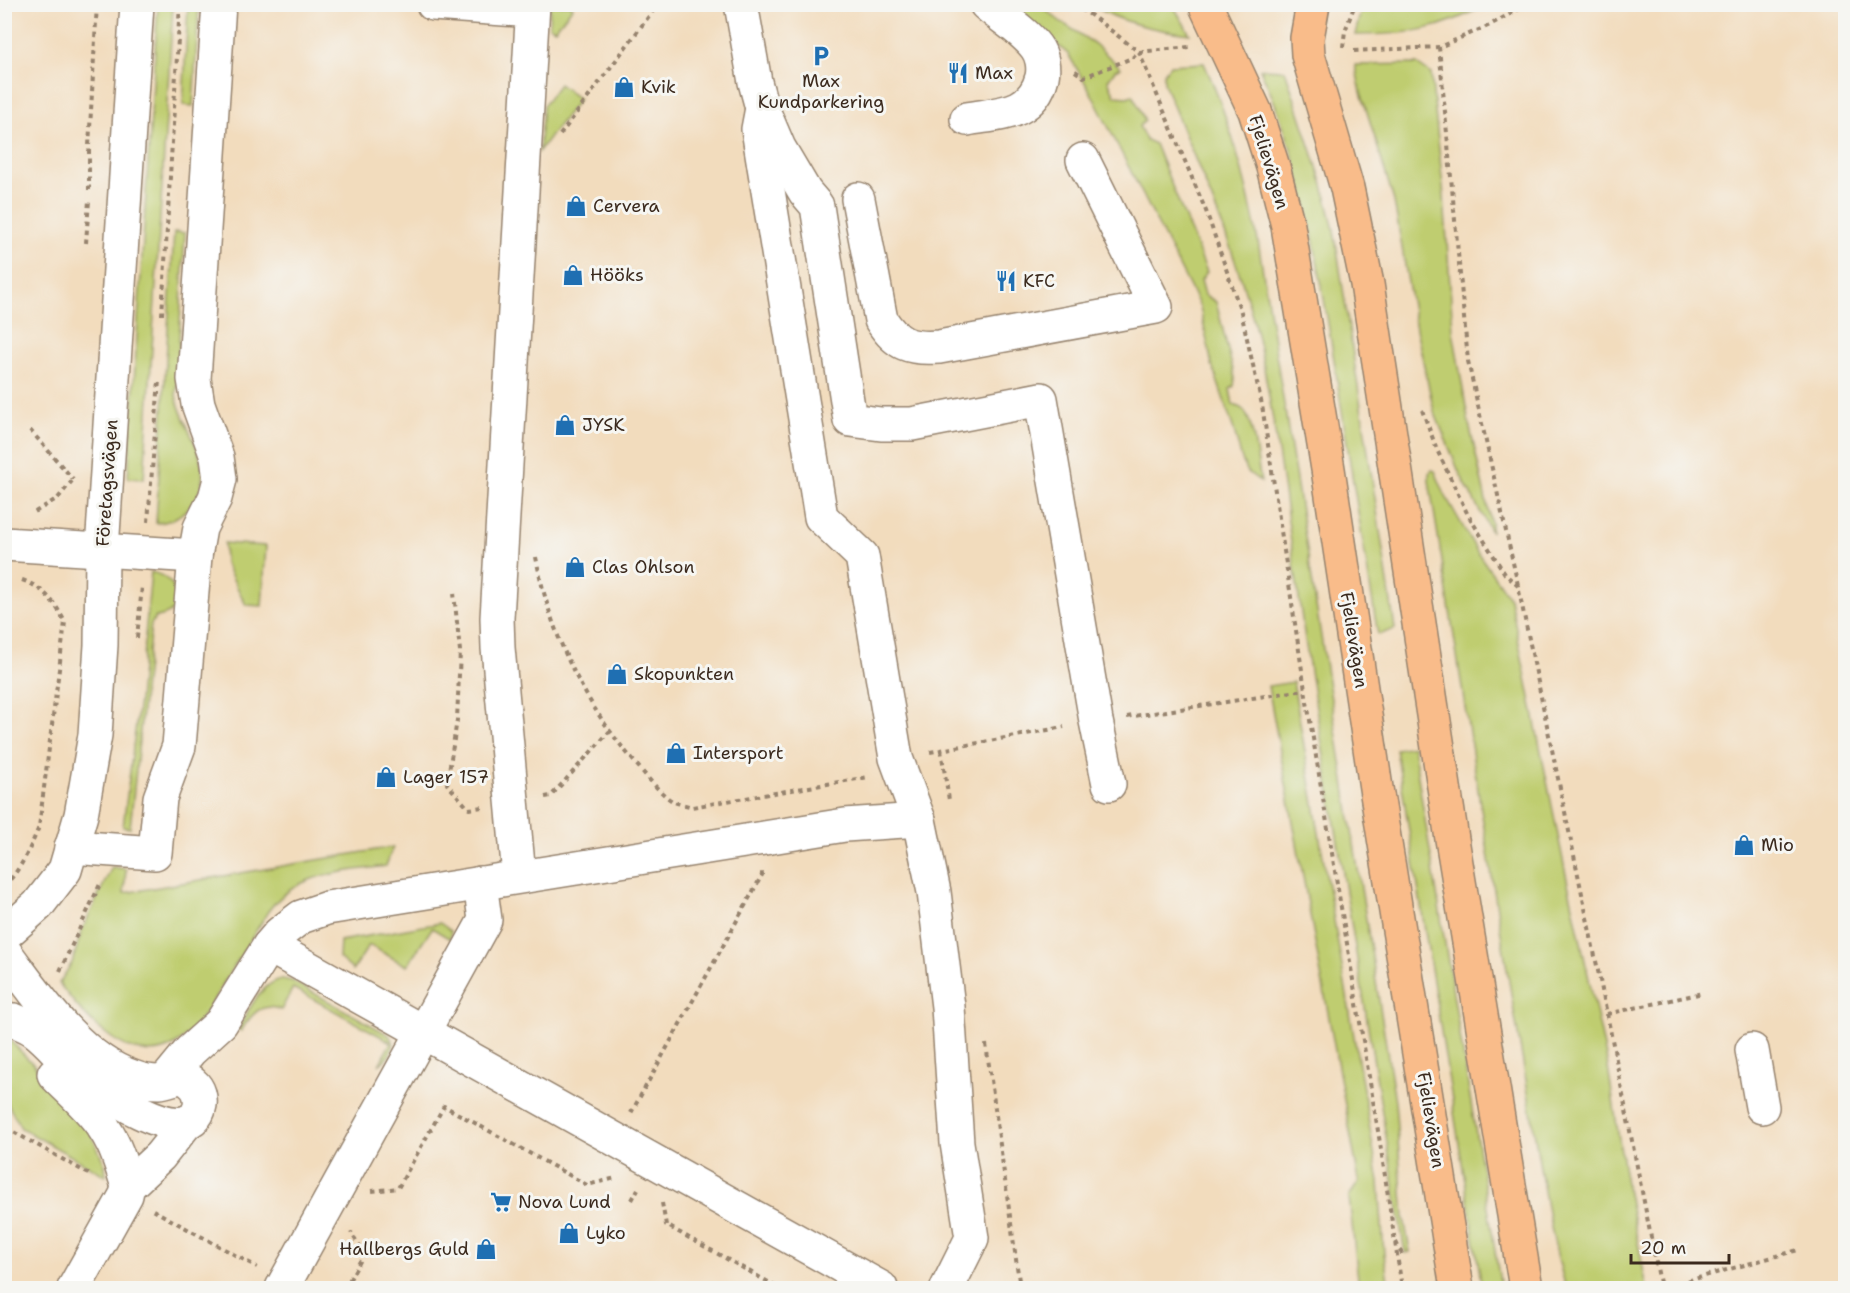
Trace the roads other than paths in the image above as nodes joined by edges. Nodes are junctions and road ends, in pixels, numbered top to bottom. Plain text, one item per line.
1 (137, 4) edge
2 (219, 4) edge
3 (432, 4) edge
4 (741, 4) edge
5 (986, 4) edge
6 (1205, 4) edge
7 (1313, 4) edge
8 (532, 8) edge
9 (762, 108) junction
10 (967, 119) dead end
11 (1083, 159) dead end
12 (858, 199) dead end
13 (4, 544) edge
14 (102, 550) junction
15 (195, 556) junction
16 (1109, 784) dead end
17 (919, 820) junction
18 (71, 848) junction
19 (519, 876) junction
20 (480, 883) junction
21 (13, 928) edge
22 (270, 946) junction
23 (4, 951) edge
24 (9, 1015) edge
25 (221, 1023) junction
26 (423, 1032) junction
27 (1752, 1050) dead end
28 (154, 1079) junction
29 (1762, 1107) dead end
30 (185, 1115) junction
31 (127, 1191) junction
32 (284, 1285) edge
33 (74, 1288) edge
34 (881, 1288) edge
35 (947, 1288) edge
36 (1458, 1288) edge
37 (1526, 1288) edge

1 - 14 street, Företagsvägen
2 - 15 street
3 - 8 street
4 - 9 street
5 - 10 street
6 - 36 main road, Fjelievägen
7 - 37 main road
8 - 19 street
9 - 16 street
9 - 17 street
11 - 12 street
13 - 14 street
14 - 15 street
14 - 18 street, Företagsvägen
15 - 18 street
17 - 19 street
17 - 35 street
18 - 21 street, Företagsvägen
19 - 20 street
20 - 22 street
20 - 26 street
21 - 28 street
22 - 25 street
22 - 26 street
23 - 28 street
24 - 30 street
24 - 31 street
25 - 28 street
25 - 30 street
26 - 32 street
26 - 34 street
27 - 29 street
28 - 30 street
30 - 31 street
31 - 33 street

